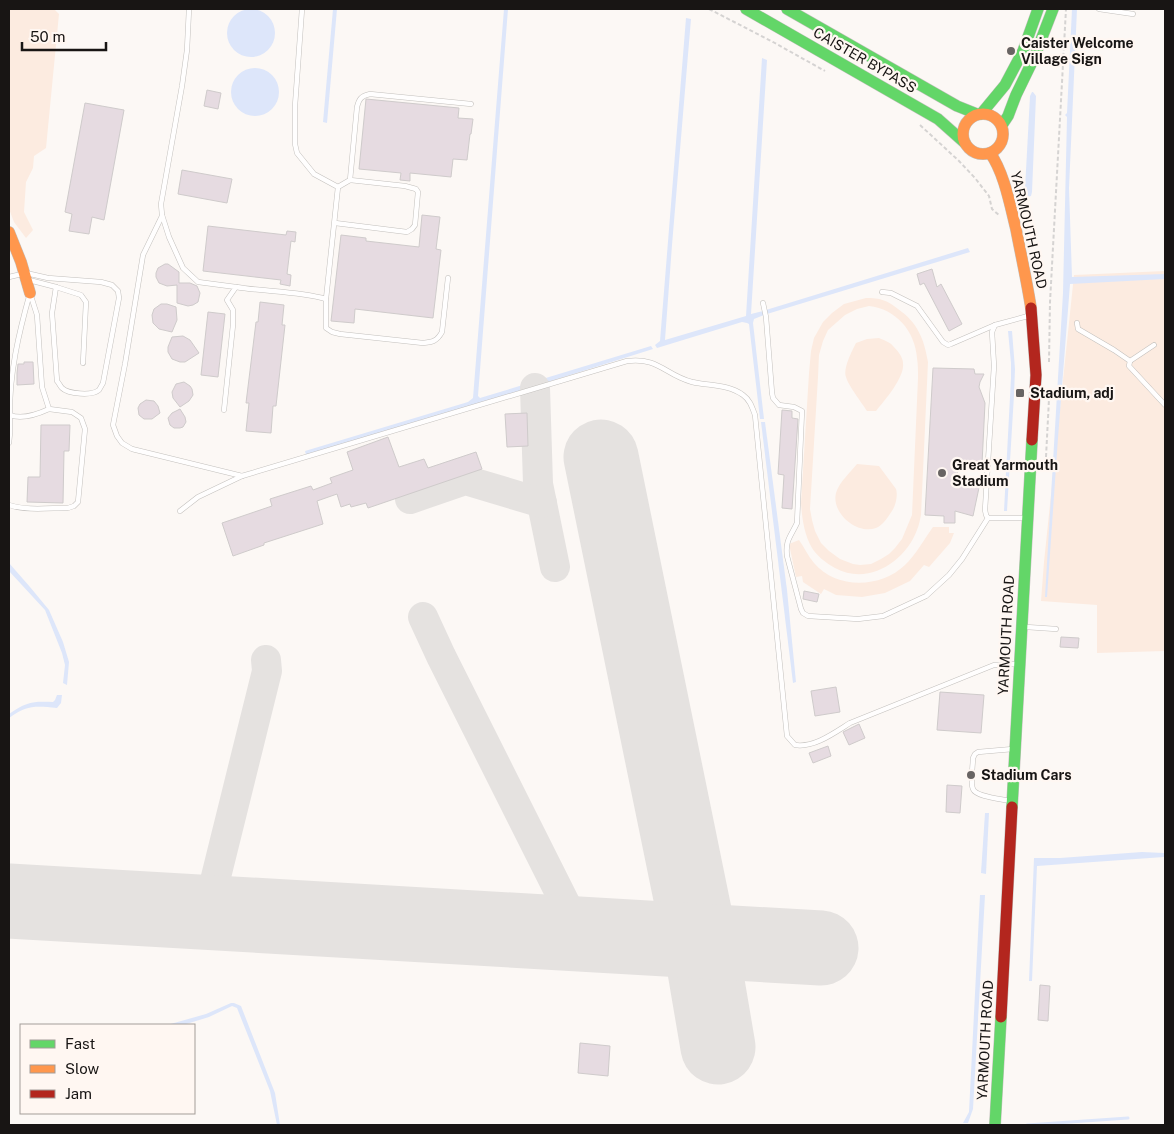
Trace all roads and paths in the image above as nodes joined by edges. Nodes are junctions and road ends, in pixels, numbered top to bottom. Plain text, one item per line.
1 (189, 9) edge
2 (302, 9) edge
3 (708, 9) edge
4 (746, 9) edge
5 (787, 9) edge
6 (1038, 9) edge
7 (1053, 9) edge
8 (1099, 9) edge
9 (1133, 14) dead end
10 (832, 74) dead end
11 (471, 104) dead end
12 (979, 114) junction
13 (916, 121) dead end
14 (1002, 125) junction
15 (965, 143) junction
16 (990, 153) junction
17 (350, 180) junction
18 (338, 188) junction
19 (162, 215) junction
20 (335, 223) junction
21 (1015, 229) junction
22 (9, 232) edge
23 (10, 276) edge
24 (26, 276) junction
25 (448, 278) dead end
26 (56, 287) junction
27 (236, 287) junction
28 (882, 292) dead end
29 (30, 293) junction
30 (326, 299) junction
31 (763, 303) dead end
32 (1032, 316) junction
33 (1077, 323) dead end
34 (995, 325) junction
35 (1154, 345) dead end
36 (1130, 361) junction
37 (83, 363) dead end
38 (1165, 405) edge
39 (49, 409) junction
40 (224, 410) dead end
41 (10, 415) junction
42 (9, 443) edge
43 (242, 476) junction
44 (9, 505) edge
45 (180, 510) dead end
46 (988, 518) junction
47 (1028, 518) junction
48 (1022, 627) junction
49 (1056, 629) dead end
50 (1019, 664) junction
51 (1015, 749) junction
52 (1012, 801) junction
53 (995, 1125) edge

1 - 19 lane
2 - 18 lane
3 - 10 path
4 - 15 main road, CAISTER BYPASS
5 - 12 main road, CAISTER BYPASS
6 - 12 main road
7 - 14 main road
8 - 9 lane
11 - 17 lane
12 - 14 main road
12 - 15 main road
13 - 21 path
14 - 16 main road
15 - 16 main road
16 - 21 main road, YARMOUTH ROAD
17 - 18 lane
17 - 20 lane
18 - 20 lane
19 - 27 lane
19 - 43 lane
20 - 30 lane
21 - 32 main road, YARMOUTH ROAD
22 - 24 main road
23 - 24 lane
24 - 26 lane
24 - 26 lane
24 - 29 main road
25 - 30 lane
26 - 37 lane
27 - 30 lane
27 - 40 lane
28 - 34 lane
29 - 39 lane
29 - 41 lane
31 - 46 lane
32 - 34 lane
32 - 47 main road, YARMOUTH ROAD
33 - 36 lane
34 - 46 lane
35 - 36 lane
36 - 38 lane
39 - 41 lane
39 - 44 lane
41 - 42 lane
43 - 45 lane
43 - 50 lane
46 - 47 lane
47 - 48 main road, YARMOUTH ROAD
48 - 49 lane
48 - 50 main road, YARMOUTH ROAD
50 - 51 main road, YARMOUTH ROAD
51 - 52 main road, YARMOUTH ROAD
51 - 52 lane
52 - 53 main road, YARMOUTH ROAD

